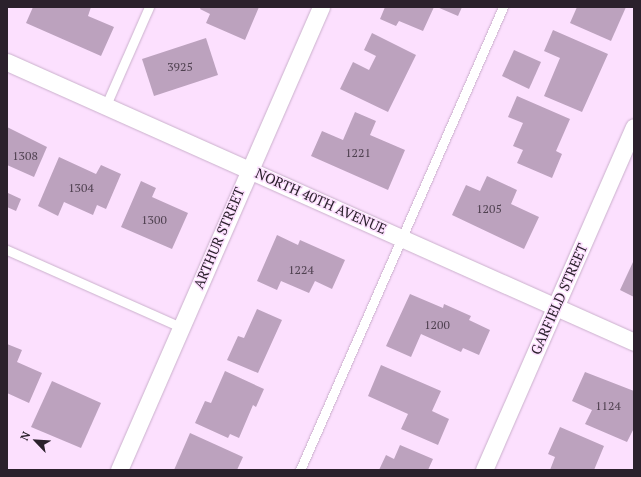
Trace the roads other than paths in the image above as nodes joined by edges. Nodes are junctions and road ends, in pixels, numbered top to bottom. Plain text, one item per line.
1 (149, 7) edge
2 (321, 7) edge
3 (503, 7) edge
4 (7, 62) edge
5 (106, 105) junction
6 (634, 127) edge
7 (250, 169) junction
8 (401, 237) junction
9 (7, 250) edge
10 (556, 308) junction
11 (181, 327) junction
12 (634, 342) edge
13 (119, 470) edge
14 (300, 470) edge
15 (484, 470) edge

1 - 5 lane
2 - 7 street, ARTHUR STREET
3 - 8 lane
4 - 5 street, NORTH 40TH AVENUE
5 - 7 street, NORTH 40TH AVENUE
6 - 10 street, GARFIELD STREET
7 - 8 street, NORTH 40TH AVENUE
7 - 11 street, ARTHUR STREET
8 - 10 street, NORTH 40TH AVENUE
8 - 14 lane
9 - 11 lane
10 - 12 street, NORTH 40TH AVENUE
10 - 15 street, GARFIELD STREET
11 - 13 street, ARTHUR STREET

